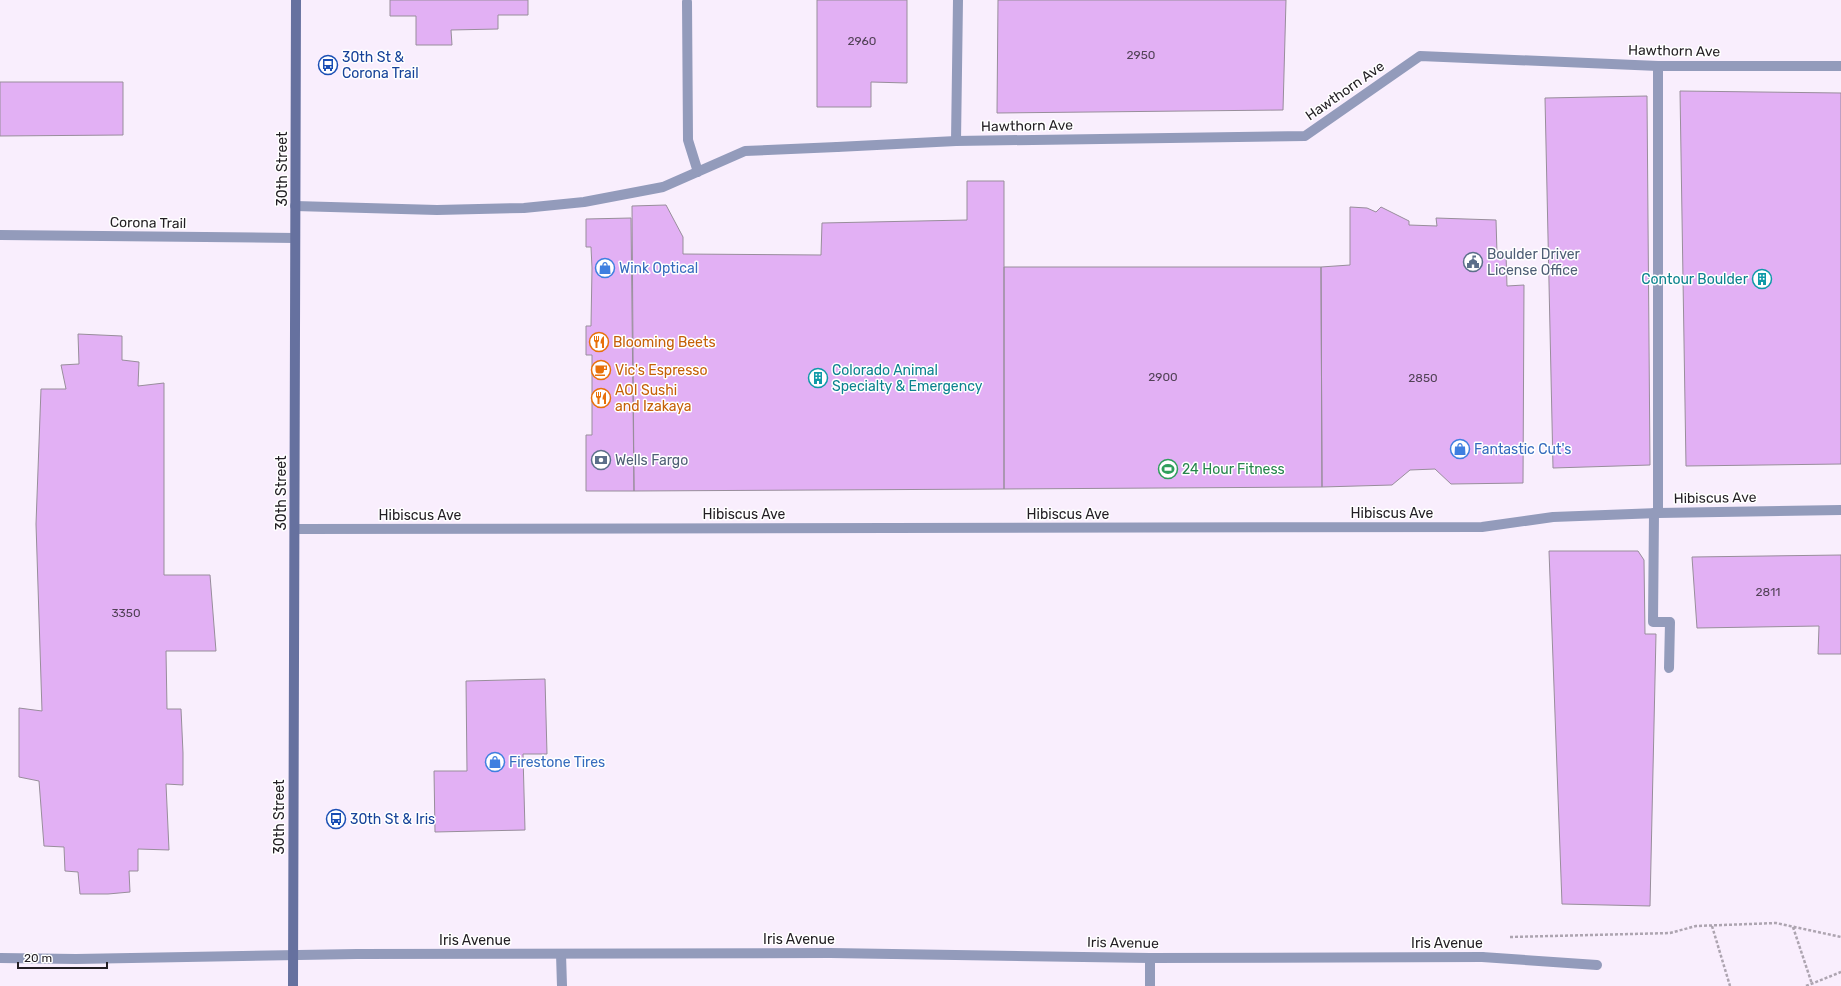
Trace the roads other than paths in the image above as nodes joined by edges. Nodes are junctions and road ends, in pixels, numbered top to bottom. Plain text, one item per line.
1 (296, 0) edge
2 (958, 0) edge
3 (686, 2) dead end
4 (1658, 66) junction
5 (1841, 66) edge
6 (956, 141) junction
7 (698, 172) junction
8 (296, 206) junction
9 (0, 235) edge
10 (296, 238) junction
11 (1841, 510) edge
12 (1656, 513) junction
13 (295, 529) junction
14 (1669, 668) dead end
15 (561, 954) junction
16 (293, 955) junction
17 (0, 958) edge
18 (1150, 958) junction
19 (1597, 965) dead end
20 (294, 986) edge
21 (562, 986) edge
22 (1150, 986) edge

1 - 8 main road, 30th Street
2 - 6 street
3 - 7 street
4 - 5 street, Hawthorn Ave
4 - 6 street, Hawthorn Ave
4 - 12 street
6 - 7 street, Hawthorn Ave
7 - 8 street, Hawthorn Ave
8 - 10 main road, 30th Street
9 - 10 street, Corona Trail
10 - 13 main road, 30th Street
11 - 12 street, Hibiscus Ave
12 - 13 street, Hibiscus Ave
12 - 14 street
13 - 16 main road, 30th Street
15 - 16 street, Iris Avenue
15 - 18 street, Iris Avenue
15 - 21 street
16 - 17 street, Iris Avenue
16 - 20 main road, 30th Street
18 - 19 street, Iris Avenue
18 - 22 street

